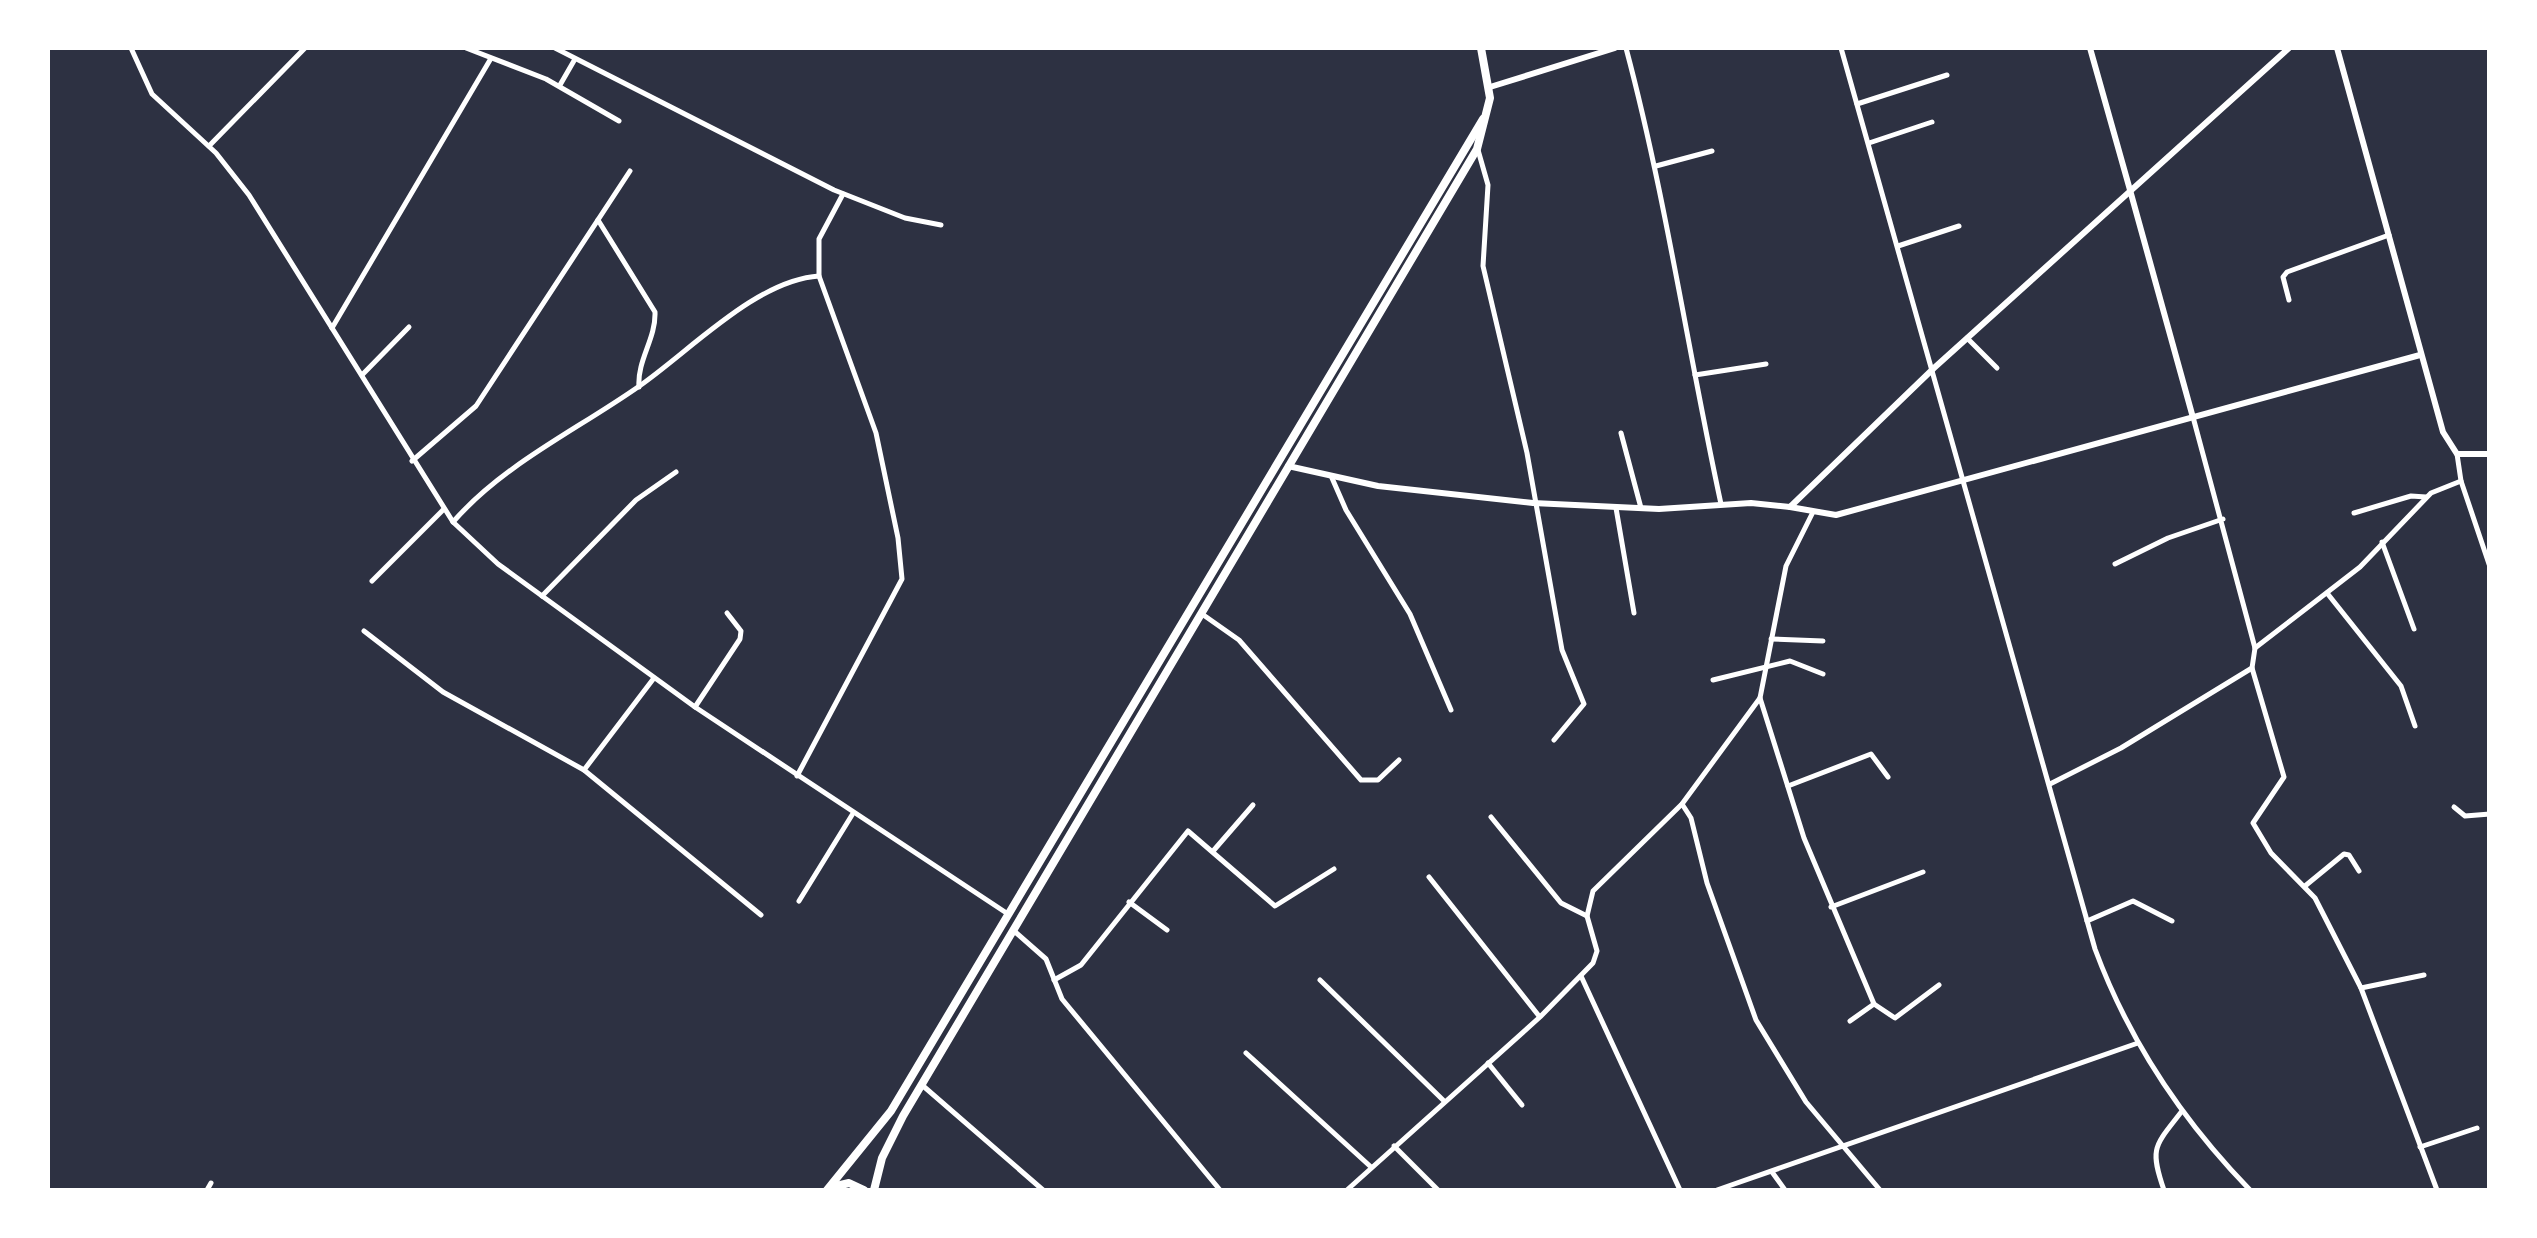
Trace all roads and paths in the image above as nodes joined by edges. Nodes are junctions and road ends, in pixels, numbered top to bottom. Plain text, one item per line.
1 (131, 48) edge
2 (305, 48) edge
3 (466, 48) edge
4 (555, 48) edge
5 (1481, 48) edge
6 (1616, 48) edge
7 (1626, 48) edge
8 (1841, 48) edge
9 (2090, 48) edge
10 (2289, 48) edge
11 (2337, 48) edge
12 (575, 59) junction
13 (490, 60) junction
14 (1947, 75) dead end
15 (560, 86) junction
16 (1490, 88) junction
17 (1857, 104) junction
18 (1485, 115) junction
19 (619, 121) dead end
20 (1932, 122) dead end
21 (1868, 143) junction
22 (208, 146) junction
23 (1477, 149) junction
24 (1712, 151) dead end
25 (1656, 166) junction
26 (630, 171) dead end
27 (2130, 190) junction
28 (844, 194) junction
29 (598, 220) junction
30 (941, 226) dead end
31 (1959, 226) dead end
32 (2389, 234) junction
33 (1898, 246) junction
34 (819, 276) junction
35 (2289, 300) dead end
36 (409, 327) dead end
37 (332, 328) junction
38 (1967, 338) junction
39 (2420, 355) junction
40 (1766, 364) dead end
41 (1934, 368) junction
42 (1997, 368) dead end
43 (362, 376) junction
44 (1695, 376) junction
45 (639, 387) junction
46 (2192, 414) junction
47 (1621, 432) dead end
48 (2457, 454) junction
49 (2490, 454) edge
50 (1278, 460) junction
51 (412, 461) junction
52 (1290, 467) junction
53 (676, 472) dead end
54 (1332, 478) junction
55 (1964, 478) junction
56 (2461, 481) junction
57 (2426, 497) junction
58 (1533, 503) junction
59 (1721, 504) junction
60 (1790, 507) junction
61 (1616, 508) junction
62 (1640, 508) junction
63 (443, 510) junction
64 (2354, 513) dead end
65 (1812, 514) junction
66 (2223, 518) junction
67 (453, 522) junction
68 (2382, 542) junction
69 (2116, 564) dead end
70 (2490, 567) edge
71 (372, 581) dead end
72 (2326, 594) junction
73 (542, 596) junction
74 (727, 613) dead end
75 (1634, 613) dead end
76 (1202, 614) junction
77 (2414, 629) dead end
78 (364, 631) dead end
79 (1771, 639) junction
80 (1824, 642) dead end
81 (2255, 648) junction
82 (1768, 663) junction
83 (2252, 668) junction
84 (1823, 674) dead end
85 (654, 678) junction
86 (1713, 680) dead end
87 (1760, 698) junction
88 (695, 707) junction
89 (1451, 710) dead end
90 (2415, 726) dead end
91 (1554, 740) dead end
92 (1399, 760) dead end
93 (584, 770) junction
94 (797, 776) junction
95 (1888, 777) dead end
96 (2050, 784) junction
97 (1788, 786) junction
98 (1682, 804) junction
99 (1253, 805) dead end
100 (2454, 806) dead end
101 (2490, 814) edge
102 (852, 815) junction
103 (1491, 818) dead end
104 (1214, 850) junction
105 (1334, 869) dead end
106 (2359, 871) dead end
107 (1924, 872) dead end
108 (1429, 878) dead end
109 (2305, 886) junction
110 (799, 901) dead end
111 (1129, 902) junction
112 (1831, 907) junction
113 (1008, 914) junction
114 (761, 915) dead end
115 (1587, 916) junction
116 (2088, 921) junction
117 (2172, 921) dead end
118 (1014, 930) junction
119 (1167, 930) dead end
120 (2424, 975) dead end
121 (1581, 976) junction
122 (1054, 980) junction
123 (1320, 980) dead end
124 (1939, 985) dead end
125 (2361, 988) junction
126 (1874, 1004) junction
127 (1540, 1017) junction
128 (1850, 1021) dead end
129 (2138, 1043) junction
130 (1246, 1053) dead end
131 (1488, 1063) junction
132 (922, 1085) junction
133 (1443, 1100) junction
134 (1522, 1105) dead end
135 (2182, 1112) junction
136 (2478, 1128) dead end
137 (1394, 1146) junction
138 (1844, 1146) junction
139 (2420, 1147) junction
140 (1371, 1168) junction
141 (1772, 1172) junction
142 (211, 1183) dead end
143 (207, 1190) edge
144 (827, 1190) edge
145 (864, 1190) edge
146 (874, 1190) edge
147 (1044, 1190) edge
148 (1220, 1190) edge
149 (1347, 1190) edge
150 (1438, 1190) edge
151 (1680, 1190) edge
152 (1717, 1190) edge
153 (1785, 1190) edge
154 (1880, 1190) edge
155 (2164, 1190) edge
156 (2250, 1190) edge
157 (2437, 1190) edge

1 - 22 street
2 - 22 street
3 - 13 street
4 - 12 street
5 - 16 main road
6 - 16 main road
7 - 25 street
8 - 17 street
9 - 27 main road
10 - 27 main road
11 - 32 main road
12 - 15 street
12 - 28 street
13 - 15 street
13 - 37 street
14 - 17 street
15 - 19 street
16 - 18 main road
17 - 21 street
18 - 23 main road
18 - 50 main road
20 - 21 street
21 - 33 street
22 - 37 street
23 - 52 main road
23 - 58 street
24 - 25 street
25 - 44 street
26 - 29 street
27 - 38 main road
27 - 46 main road
28 - 30 street
28 - 34 street
29 - 45 street
29 - 51 street
31 - 33 street
32 - 35 street
32 - 39 main road
33 - 41 street
34 - 45 street
34 - 94 street
36 - 43 street
37 - 43 street
38 - 41 main road
38 - 42 street
39 - 46 main road
39 - 48 main road
40 - 44 street
41 - 55 street
41 - 60 main road
43 - 51 street
44 - 59 street
45 - 67 street
46 - 55 main road
46 - 66 street
47 - 62 street
48 - 49 main road
48 - 56 street
50 - 52 main road
50 - 113 main road
51 - 63 street
52 - 54 main road
52 - 76 main road
53 - 73 street
54 - 58 main road
54 - 89 street
55 - 65 main road
55 - 96 street
56 - 57 street
56 - 70 street
57 - 64 street
57 - 68 street
58 - 61 main road
58 - 91 street
59 - 60 main road
59 - 62 main road
60 - 65 main road
61 - 62 main road
61 - 75 street
63 - 67 street
63 - 71 street
65 - 79 street
66 - 69 street
66 - 81 street
67 - 73 street
68 - 72 street
68 - 77 street
72 - 81 street
72 - 90 street
73 - 85 street
74 - 88 street
76 - 92 street
76 - 118 main road
78 - 93 street
79 - 80 street
79 - 82 street
81 - 83 street
82 - 84 street
82 - 86 street
82 - 87 street
83 - 96 street
83 - 109 street
85 - 88 street
85 - 93 street
87 - 97 street
87 - 98 street
88 - 94 street
93 - 114 street
94 - 102 street
95 - 97 street
96 - 116 street
97 - 112 street
98 - 115 street
98 - 138 street
99 - 104 street
100 - 101 street
102 - 110 street
102 - 113 street
103 - 115 street
104 - 105 street
104 - 111 street
106 - 109 street
107 - 112 street
108 - 127 street
109 - 125 street
111 - 119 street
111 - 122 street
112 - 126 street
113 - 144 main road
115 - 121 street
116 - 117 street
116 - 129 street
118 - 122 street
118 - 132 main road
120 - 125 street
121 - 127 street
121 - 151 street
122 - 148 street
123 - 133 street
124 - 126 street
125 - 139 street
126 - 128 street
127 - 131 street
129 - 135 street
129 - 138 street
130 - 140 street
131 - 133 street
131 - 134 street
132 - 146 main road
132 - 147 street
133 - 137 street
135 - 155 street
135 - 156 street
136 - 139 street
137 - 140 street
137 - 150 street
138 - 141 street
138 - 154 street
139 - 157 street
140 - 149 street
141 - 152 street
141 - 153 street
142 - 143 street
144 - 145 main road

